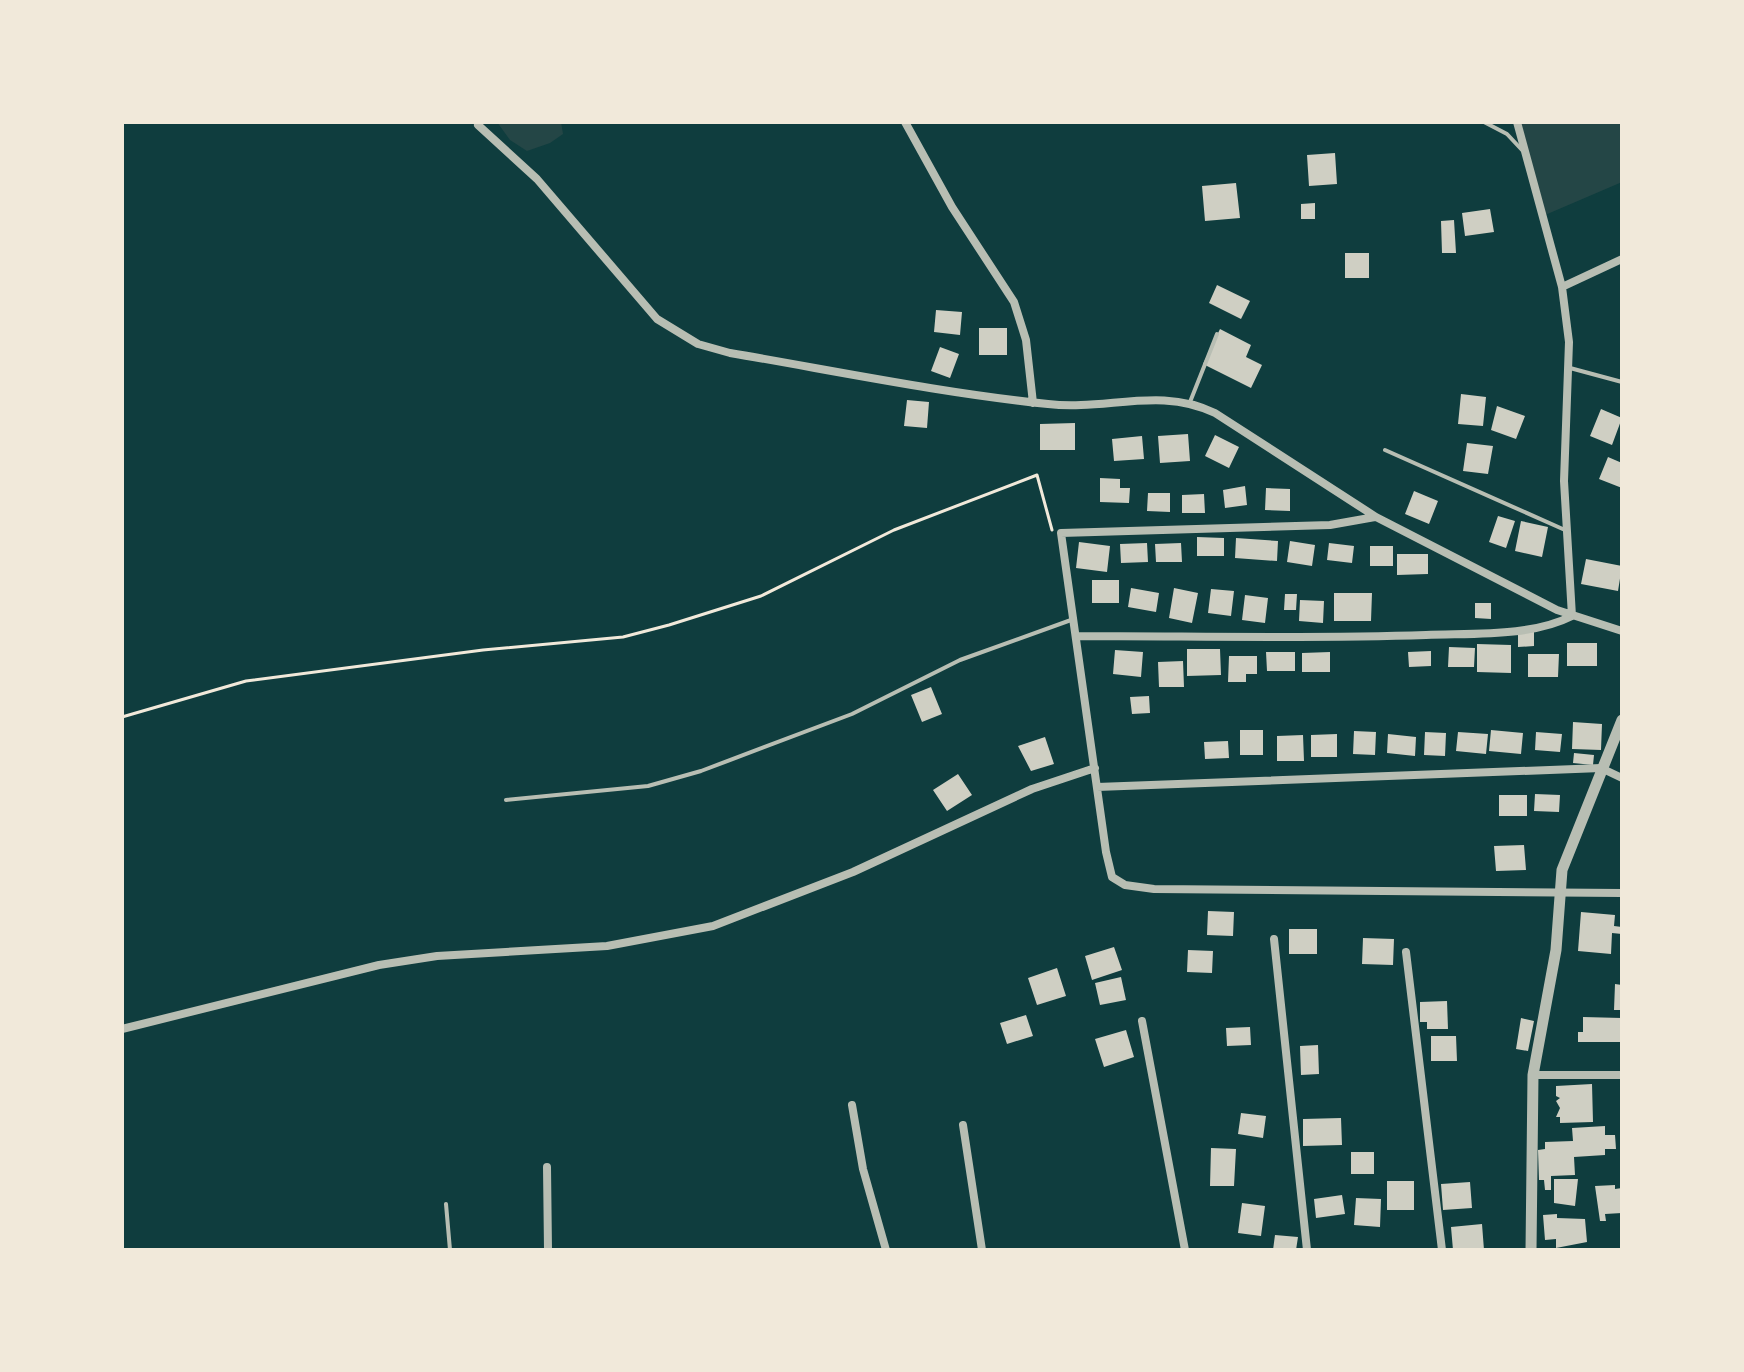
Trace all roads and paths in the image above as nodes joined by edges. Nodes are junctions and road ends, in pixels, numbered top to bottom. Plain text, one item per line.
1 (905, 122) edge
2 (1484, 122) edge
3 (1517, 122) edge
4 (478, 125) dead end
5 (1523, 151) junction
6 (1622, 259) edge
7 (1562, 287) junction
8 (1217, 334) dead end
9 (1569, 368) junction
10 (1622, 382) edge
11 (1190, 402) junction
12 (1033, 403) junction
13 (1385, 450) dead end
14 (1376, 517) junction
15 (1567, 530) junction
16 (1061, 533) junction
17 (1572, 616) junction
18 (1074, 619) junction
19 (1622, 631) edge
20 (1076, 636) junction
21 (122, 717) edge
22 (1622, 720) edge
23 (1095, 768) junction
24 (1601, 768) junction
25 (1622, 778) edge
26 (1097, 787) junction
27 (506, 800) dead end
28 (1559, 892) junction
29 (1622, 893) edge
30 (1274, 939) dead end
31 (1406, 952) dead end
32 (1142, 1021) dead end
33 (122, 1029) edge
34 (1533, 1075) junction
35 (1622, 1075) edge
36 (852, 1105) dead end
37 (963, 1125) dead end
38 (547, 1167) dead end
39 (446, 1204) dead end
40 (450, 1250) edge
41 (548, 1250) edge
42 (886, 1250) edge
43 (982, 1250) edge
44 (1185, 1250) edge
45 (1307, 1250) edge
46 (1442, 1250) edge
47 (1531, 1250) edge

1 - 12 street
2 - 5 lane
3 - 5 street
4 - 12 street
5 - 7 street
6 - 7 street
7 - 9 street
8 - 11 lane
9 - 10 lane
9 - 15 street
11 - 12 street
11 - 14 street
13 - 15 lane
14 - 16 street
14 - 17 street
15 - 17 street
16 - 18 street
16 - 21 path
17 - 19 street
17 - 20 street
18 - 20 street
18 - 27 lane
20 - 23 street
22 - 24 street
23 - 26 street
23 - 33 street
24 - 25 street
24 - 26 street
24 - 28 street
26 - 28 street
28 - 29 street
28 - 34 street
30 - 45 street
31 - 46 street
32 - 44 street
34 - 35 street
34 - 47 street
36 - 42 street
37 - 43 street
38 - 41 street
39 - 40 lane

